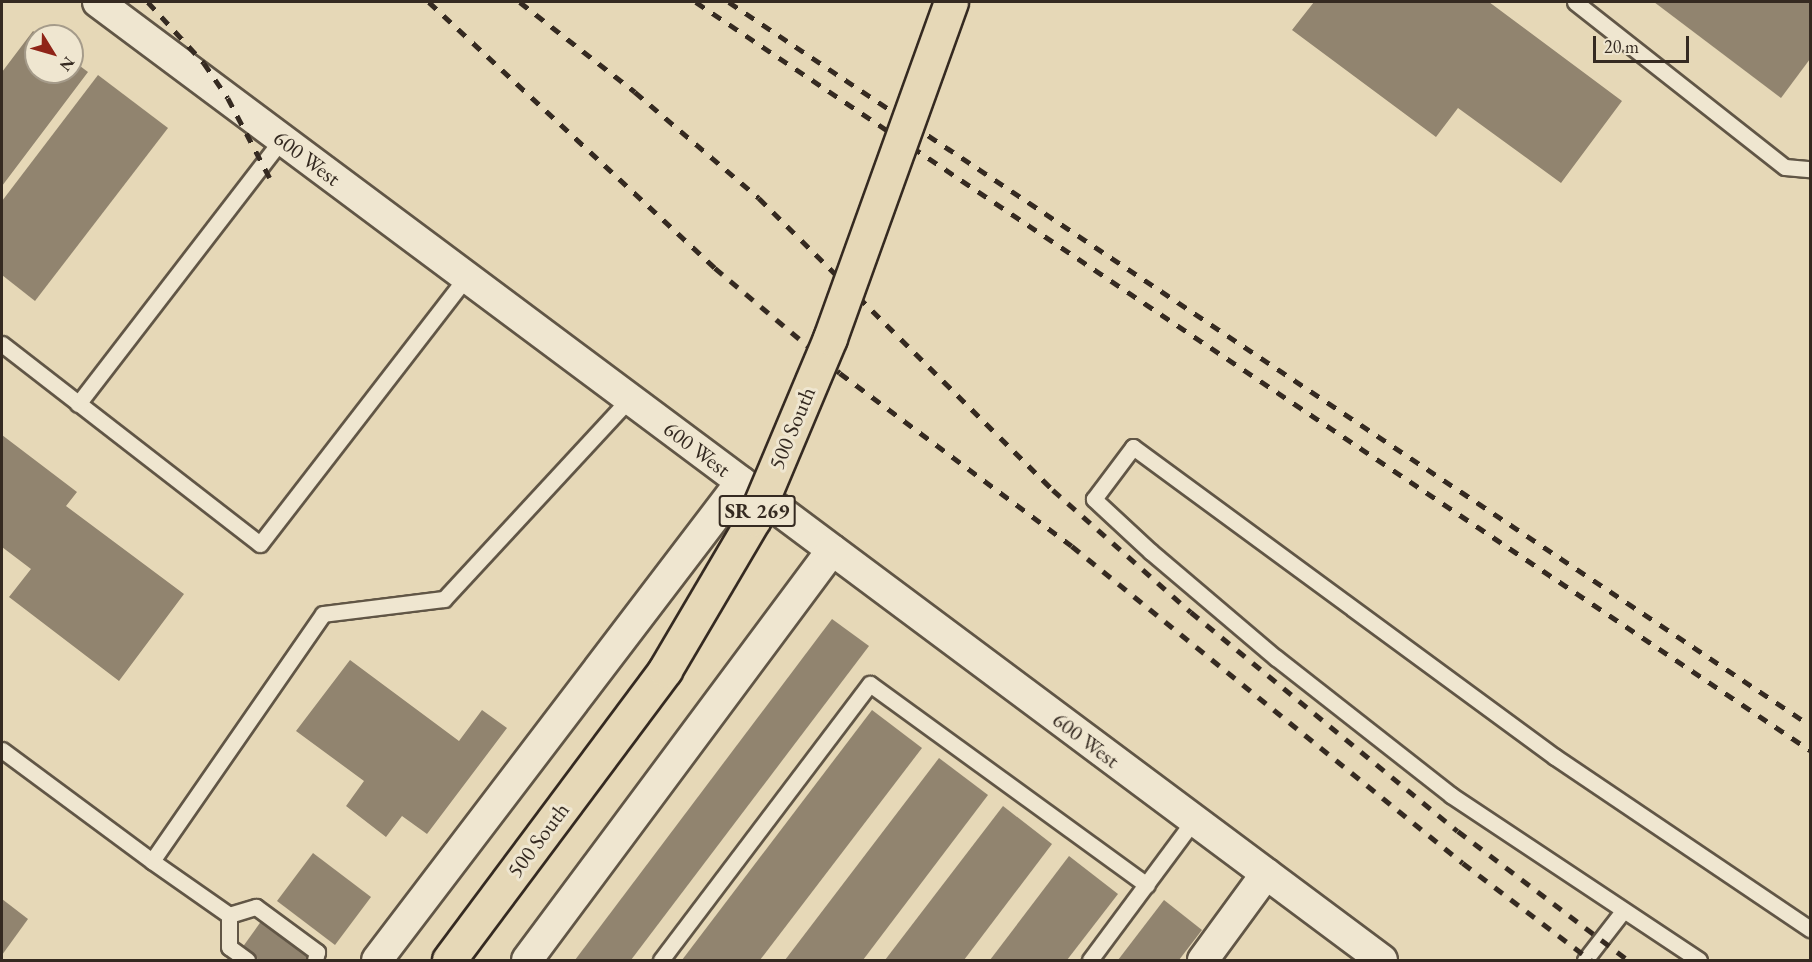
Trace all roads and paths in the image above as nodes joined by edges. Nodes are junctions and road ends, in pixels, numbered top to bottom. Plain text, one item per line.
1 (98, 2) edge
2 (951, 2) edge
3 (1575, 2) edge
4 (282, 139) junction
5 (1810, 170) edge
6 (466, 277) junction
7 (2, 344) edge
8 (629, 399) junction
9 (78, 404) junction
10 (741, 482) junction
11 (832, 550) junction
12 (2, 750) edge
13 (1194, 820) junction
14 (152, 861) junction
15 (1266, 874) junction
16 (1147, 885) junction
17 (1623, 911) junction
18 (229, 915) junction
19 (1810, 928) edge
20 (247, 960) edge
21 (315, 960) edge
22 (377, 960) edge
23 (449, 960) edge
24 (527, 960) edge
25 (661, 960) edge
26 (1090, 960) edge
27 (1203, 960) edge
28 (1382, 960) edge
29 (1585, 960) edge
30 (1699, 960) edge

1 - 4 street, 600 West
2 - 23 main road, 500 South / SR 269, bridge
3 - 5 lane
4 - 6 street, 600 West
4 - 9 lane
6 - 8 street, 600 West
6 - 9 lane
7 - 9 lane
8 - 10 street, 600 West
8 - 14 lane
10 - 11 street, 600 West
10 - 22 street, 500 South
11 - 13 street, 600 West
11 - 24 street
12 - 14 lane
13 - 15 street, 600 West
13 - 16 lane
14 - 18 lane
15 - 27 street
15 - 28 street, 600 West
16 - 25 lane
16 - 26 lane
17 - 19 lane
17 - 29 lane
17 - 30 lane
18 - 20 lane
18 - 21 lane

